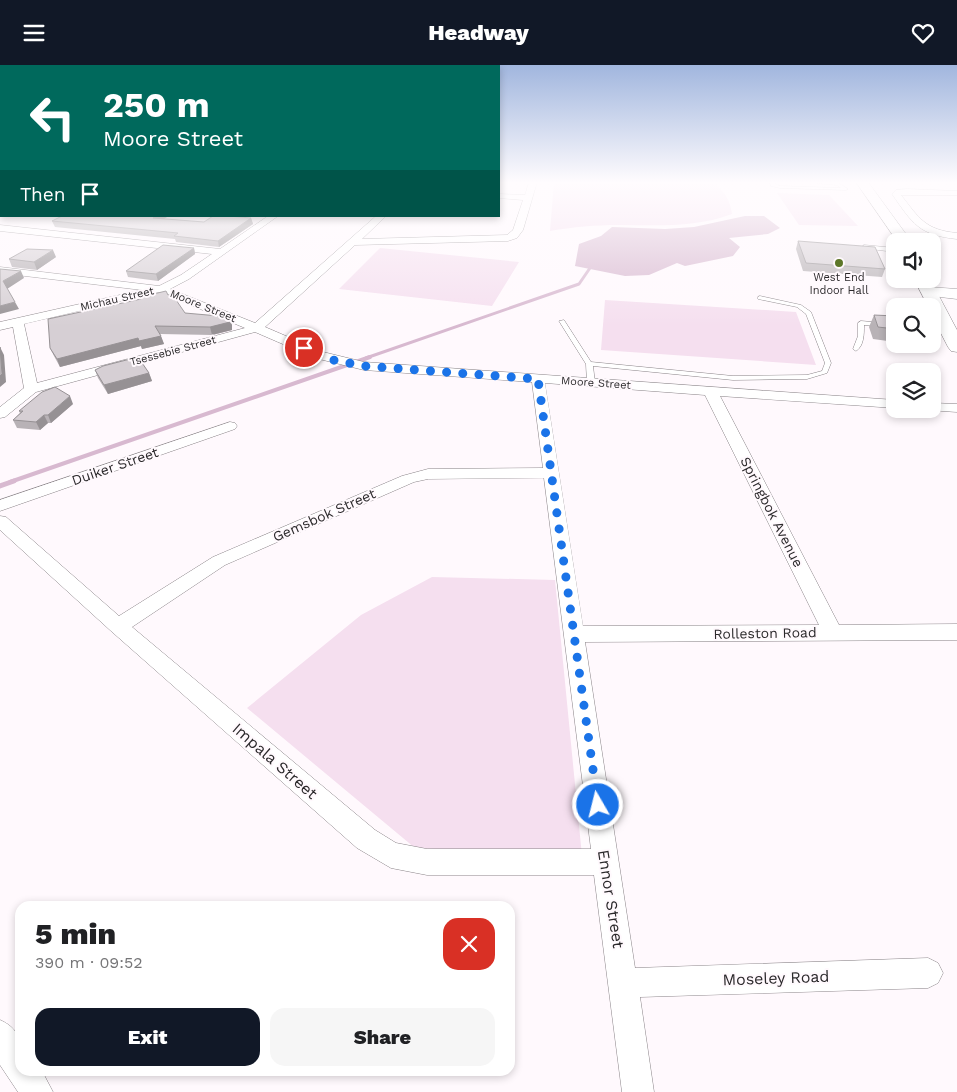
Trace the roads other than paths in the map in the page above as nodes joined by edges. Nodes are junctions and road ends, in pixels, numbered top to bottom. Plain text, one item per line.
1 (18, 230) edge
2 (254, 230) edge
3 (368, 230) edge
4 (518, 230) edge
5 (927, 230) edge
6 (957, 236) edge
7 (355, 242) junction
8 (856, 247) edge
9 (886, 249) edge
10 (222, 252) junction
11 (0, 271) edge
12 (926, 288) edge
13 (936, 288) edge
14 (161, 289) junction
15 (957, 294) edge
16 (760, 299) dead end
17 (562, 321) dead end
18 (18, 322) junction
19 (886, 325) edge
20 (0, 326) edge
21 (256, 328) junction
22 (957, 347) edge
23 (856, 349) dead end
24 (589, 364) junction
25 (538, 379) junction
26 (591, 383) junction
27 (30, 389) junction
28 (711, 392) junction
29 (886, 403) edge
30 (941, 407) edge
31 (957, 408) edge
32 (0, 414) edge
33 (230, 425) dead end
34 (551, 473) junction
35 (0, 506) edge
36 (0, 521) edge
37 (118, 626) junction
38 (833, 632) junction
39 (957, 632) edge
40 (574, 634) junction
41 (605, 861) junction
42 (928, 973) dead end
43 (624, 983) junction
44 (0, 1036) edge
45 (15, 1059) edge
46 (26, 1076) edge
47 (36, 1092) edge
48 (638, 1092) edge

1 - 10 street
2 - 10 street, Michau Street
3 - 7 street
4 - 7 street
5 - 6 street
7 - 21 street
8 - 9 lane
10 - 14 street, Michau Street
11 - 14 street
12 - 22 main road
13 - 15 main road
14 - 18 street, Michau Street
14 - 21 street, Moore Street
16 - 24 lane
17 - 24 lane
18 - 20 street, Michau Street
18 - 27 street
19 - 23 lane
21 - 25 street, Moore Street
21 - 27 street, Tsessebie Street
24 - 26 lane
25 - 26 street, Moore Street
25 - 34 street, Ennor Street
26 - 28 street, Moore Street
27 - 32 street
28 - 29 street, Moore Street
28 - 38 street, Springbok Avenue
30 - 31 street
33 - 35 street, Duiker Street
34 - 37 street, Gemsbok Street
34 - 40 street, Ennor Street
36 - 37 street, Impala Street
37 - 41 street, Impala Street
38 - 39 street, Rolleston Road
38 - 40 street, Rolleston Road
40 - 41 street, Ennor Street
41 - 43 street, Ennor Street
42 - 43 street, Moseley Road
43 - 48 street, Ennor Street
44 - 45 street
46 - 47 street

